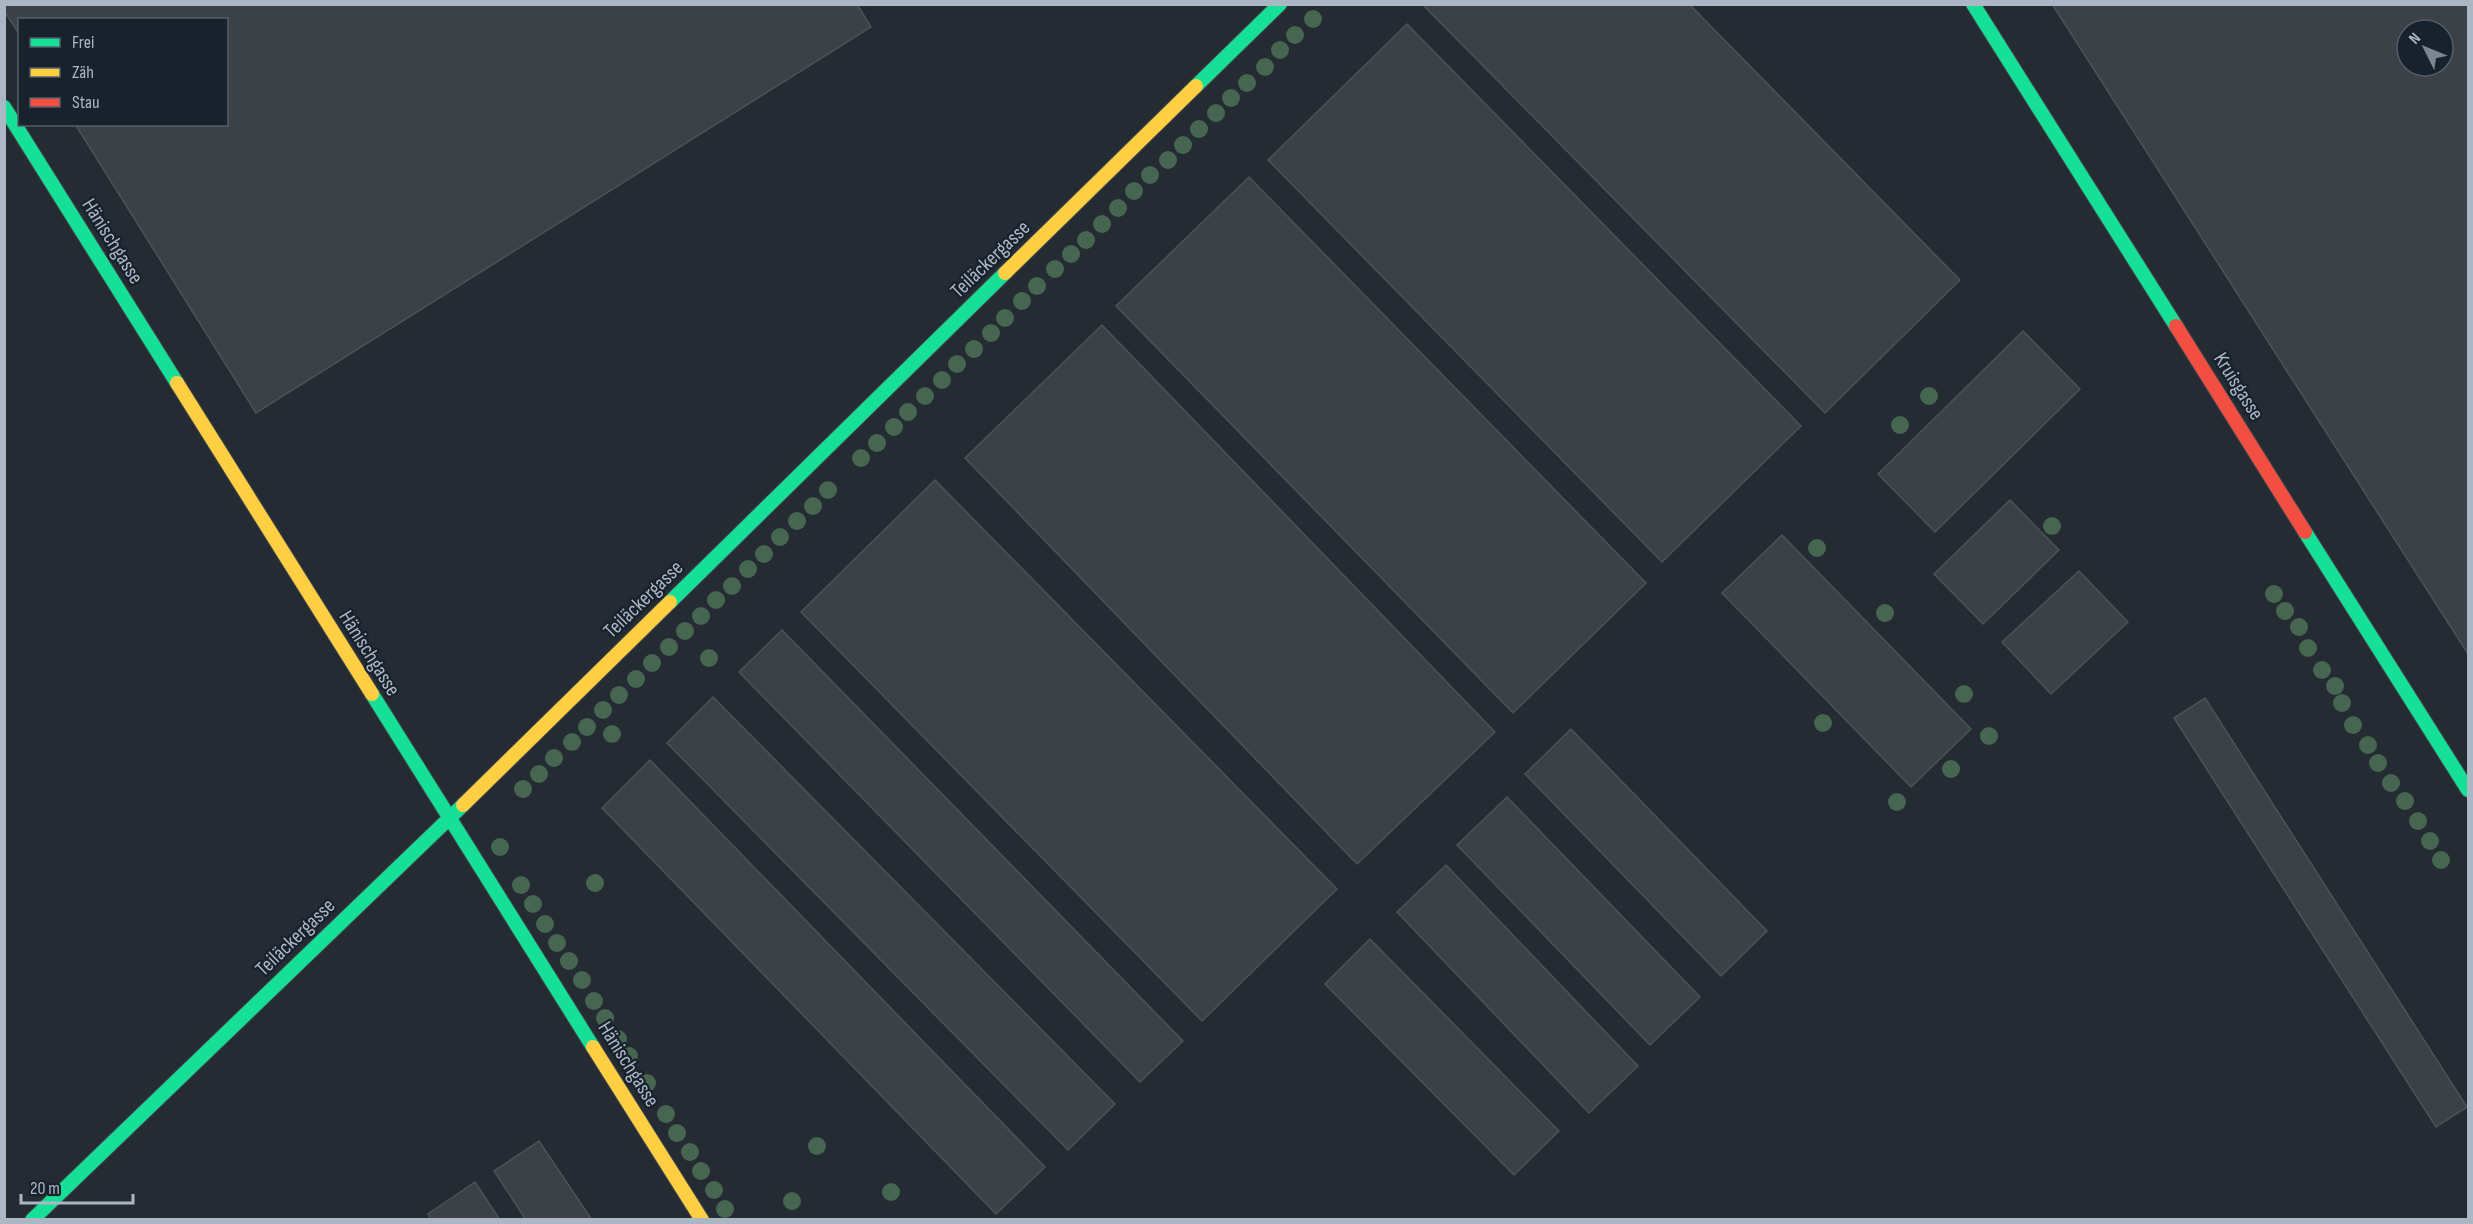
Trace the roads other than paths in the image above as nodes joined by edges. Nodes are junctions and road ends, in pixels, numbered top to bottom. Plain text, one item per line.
1 (1280, 4) edge
2 (1973, 4) edge
3 (4, 107) edge
4 (2469, 790) edge
5 (449, 819) junction
6 (32, 1220) edge
7 (702, 1220) edge

1 - 5 street, Teiläckergasse
2 - 4 street, Kruisgasse
3 - 5 street, Hänischgasse
5 - 6 street, Teiläckergasse
5 - 7 street, Hänischgasse

